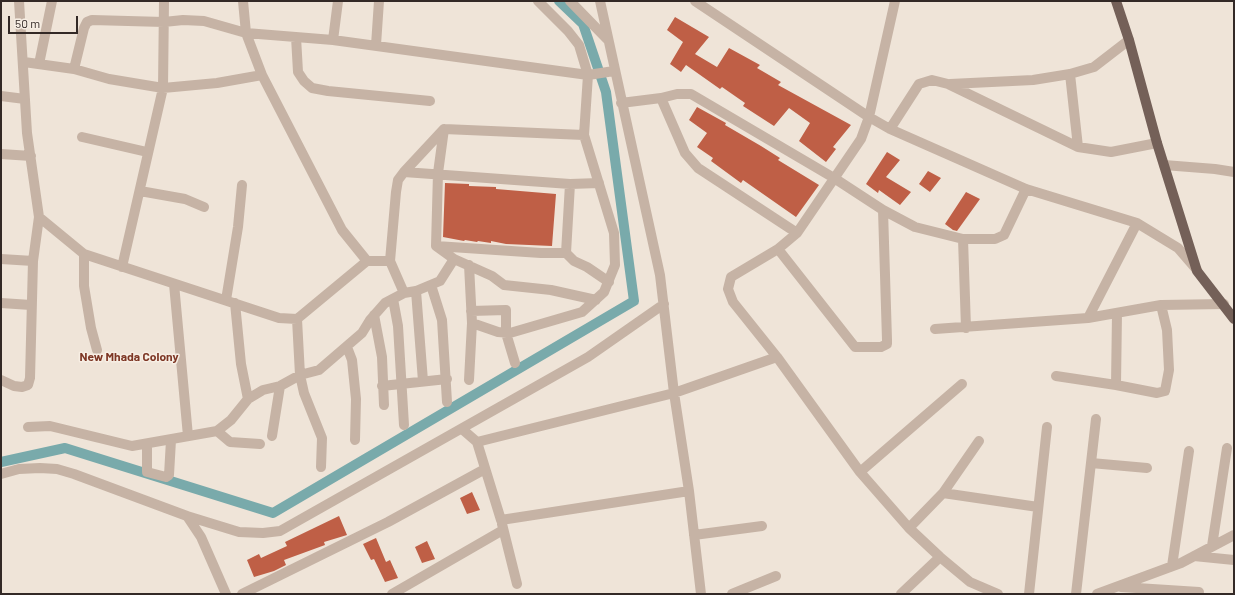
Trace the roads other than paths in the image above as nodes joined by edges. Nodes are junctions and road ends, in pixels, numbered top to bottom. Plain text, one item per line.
1 (19, 1) edge
2 (52, 1) edge
3 (164, 1) edge
4 (243, 1) edge
5 (338, 1) edge
6 (379, 1) edge
7 (538, 1) edge
8 (570, 1) edge
9 (600, 1) edge
10 (695, 1) edge
11 (895, 1) edge
12 (1116, 1) edge
13 (164, 22) junction
14 (246, 33) junction
15 (296, 37) junction
16 (607, 39) junction
17 (333, 40) junction
18 (1129, 40) junction
19 (376, 45) junction
20 (24, 62) junction
21 (39, 64) junction
22 (74, 69) junction
23 (612, 71) junction
24 (1070, 74) junction
25 (591, 75) junction
26 (262, 76) junction
27 (948, 84) junction
28 (163, 88) junction
29 (1, 96) edge
30 (661, 98) junction
31 (25, 99) junction
32 (430, 101) dead end
33 (621, 103) junction
34 (869, 117) junction
35 (444, 129) junction
36 (890, 129) junction
37 (584, 135) junction
38 (82, 137) dead end
39 (1157, 143) junction
40 (1078, 147) junction
41 (147, 152) junction
42 (1, 154) edge
43 (31, 156) junction
44 (1164, 165) junction
45 (404, 172) junction
46 (1234, 172) edge
47 (438, 173) junction
48 (834, 178) junction
49 (599, 183) junction
50 (570, 184) junction
51 (242, 185) dead end
52 (1026, 189) junction
53 (140, 191) junction
54 (204, 207) dead end
55 (883, 210) junction
56 (39, 217) junction
57 (1137, 223) junction
58 (797, 232) junction
59 (964, 239) junction
60 (436, 246) junction
61 (778, 249) junction
62 (566, 253) junction
63 (84, 254) junction
64 (1, 259) edge
65 (454, 259) junction
66 (33, 261) junction
67 (367, 261) junction
68 (390, 261) junction
69 (469, 265) junction
70 (122, 267) junction
71 (1198, 271) junction
72 (609, 282) junction
73 (174, 284) junction
74 (431, 285) junction
75 (416, 291) junction
76 (404, 293) junction
77 (393, 299) junction
78 (596, 300) junction
79 (230, 302) junction
80 (1, 304) edge
81 (664, 304) junction
82 (1224, 304) junction
83 (31, 305) junction
84 (1161, 305) junction
85 (471, 311) junction
86 (1117, 313) junction
87 (374, 315) junction
88 (1088, 318) junction
89 (297, 319) junction
90 (1234, 319) edge
91 (472, 323) junction
92 (966, 328) junction
93 (935, 329) dead end
94 (506, 332) junction
95 (348, 347) junction
96 (98, 350) dead end
97 (777, 357) junction
98 (515, 363) dead end
99 (300, 375) junction
100 (1056, 376) dead end
101 (447, 379) junction
102 (1, 380) edge
103 (469, 380) dead end
104 (424, 381) junction
105 (401, 384) junction
106 (962, 384) dead end
107 (1116, 385) junction
108 (280, 386) junction
109 (382, 386) junction
110 (674, 393) junction
111 (248, 398) junction
112 (447, 402) dead end
113 (384, 405) dead end
114 (1096, 419) dead end
115 (404, 425) dead end
116 (28, 427) dead end
117 (1047, 427) dead end
118 (462, 429) junction
119 (217, 431) junction
120 (188, 436) junction
121 (272, 436) dead end
122 (171, 440) junction
123 (354, 440) dead end
124 (477, 442) junction
125 (979, 442) dead end
126 (260, 444) dead end
127 (147, 445) junction
128 (1227, 448) dead end
129 (1189, 451) dead end
130 (1091, 463) junction
131 (321, 467) dead end
132 (1147, 468) dead end
133 (485, 469) junction
134 (860, 472) junction
135 (1, 474) edge
136 (689, 491) junction
137 (943, 493) junction
138 (1038, 507) junction
139 (187, 516) junction
140 (502, 525) junction
141 (762, 526) dead end
142 (909, 528) junction
143 (694, 535) junction
144 (1234, 535) edge
145 (1212, 546) junction
146 (1194, 556) junction
147 (940, 557) junction
148 (1234, 560) edge
149 (1172, 566) junction
150 (776, 576) dead end
151 (517, 584) dead end
152 (1117, 586) junction
153 (1199, 592) dead end
154 (226, 594) edge
155 (242, 594) edge
156 (392, 594) edge
157 (701, 594) edge
158 (732, 594) edge
159 (901, 594) edge
160 (998, 594) edge
161 (1029, 594) edge
162 (1076, 594) edge
163 (1097, 594) edge

1 - 20 street
2 - 21 street
3 - 13 street
4 - 14 street
5 - 17 street
6 - 19 street
7 - 25 street
8 - 16 street
9 - 16 street
10 - 34 street
11 - 34 street
12 - 18 main road
13 - 14 street
13 - 22 street
13 - 28 street
14 - 15 street
14 - 26 street
15 - 17 street
15 - 32 street
16 - 23 street
17 - 19 street
18 - 24 street
18 - 39 main road
19 - 25 street
20 - 21 street
20 - 31 street
21 - 22 street
22 - 28 street
23 - 25 street
23 - 33 street
24 - 27 street
24 - 40 street
25 - 37 street
26 - 28 street
26 - 67 street
27 - 36 street
27 - 40 street
28 - 41 street
29 - 31 street
30 - 33 street
30 - 48 street
30 - 58 street
31 - 43 street
33 - 81 street
34 - 36 street
34 - 48 street
35 - 37 street
35 - 45 street
35 - 47 street
36 - 52 street
37 - 49 street
38 - 41 street
39 - 40 street
39 - 44 main road
41 - 53 street
42 - 43 street
43 - 56 street
44 - 46 street
44 - 71 main road
45 - 47 street
45 - 68 street
47 - 50 street
47 - 60 street
48 - 55 street
48 - 58 street
49 - 50 street
49 - 72 street
50 - 62 street
51 - 79 street
52 - 57 street
52 - 59 street
53 - 54 street
53 - 70 street
55 - 59 street
55 - 61 street
56 - 63 street
56 - 66 street
57 - 71 street
57 - 88 street
58 - 61 street
59 - 92 street
60 - 62 street
60 - 65 street
61 - 97 street
62 - 72 street
63 - 70 street
63 - 96 street
64 - 66 street
65 - 69 street
65 - 74 street
66 - 83 street
67 - 68 street
67 - 89 street
68 - 76 street
69 - 78 street
69 - 85 street
70 - 73 street
71 - 82 main road
72 - 78 street
73 - 79 street
73 - 120 street
74 - 75 street
74 - 101 street
75 - 76 street
75 - 104 street
76 - 77 street
77 - 87 street
77 - 105 street
78 - 94 street
79 - 89 street
79 - 111 street
80 - 83 street
81 - 110 street
81 - 118 street
82 - 84 street
82 - 90 main road
83 - 102 street
84 - 86 street
84 - 107 street
85 - 91 street
85 - 94 street
86 - 88 street
86 - 107 street
87 - 95 street
87 - 109 street
88 - 92 street
89 - 99 street
91 - 94 street
91 - 103 street
92 - 93 street
94 - 98 street
95 - 99 street
95 - 123 street
97 - 110 street
97 - 134 street
99 - 108 street
99 - 131 street
100 - 107 street
101 - 104 street
101 - 112 street
104 - 105 street
105 - 109 street
105 - 115 street
106 - 134 street
108 - 111 street
108 - 121 street
109 - 113 street
110 - 124 street
110 - 136 street
111 - 119 street
114 - 130 street
116 - 127 street
117 - 138 street
118 - 124 street
118 - 139 street
119 - 120 street
119 - 126 street
120 - 122 street
122 - 127 street
122 - 127 street
124 - 133 street
125 - 137 street
128 - 145 street
129 - 149 street
130 - 132 street
130 - 162 street
133 - 140 street
133 - 155 street
134 - 142 street
135 - 139 street
136 - 140 street
136 - 143 street
137 - 138 street
137 - 142 street
138 - 161 street
139 - 154 street
140 - 151 street
140 - 156 street
141 - 143 street
142 - 147 street
143 - 157 street
144 - 145 street
145 - 146 street
146 - 148 street
146 - 149 street
147 - 159 street
147 - 160 street
149 - 152 street
150 - 158 street
152 - 153 street
152 - 163 street

